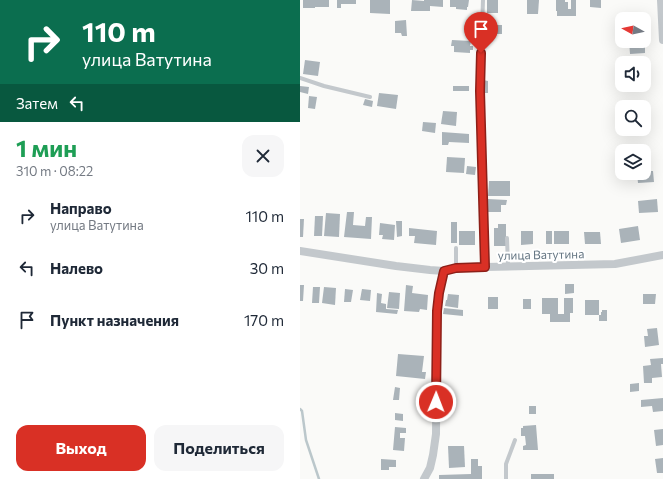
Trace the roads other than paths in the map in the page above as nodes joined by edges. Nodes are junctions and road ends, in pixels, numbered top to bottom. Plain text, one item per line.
1 (483, 0) edge
2 (661, 0) edge
3 (663, 40) edge
4 (300, 78) edge
5 (370, 97) dead end
6 (507, 238) dead end
7 (456, 248) dead end
8 (300, 251) edge
9 (663, 255) edge
10 (485, 267) junction
11 (508, 267) junction
12 (456, 268) junction
13 (444, 271) junction
14 (515, 440) dead end
15 (424, 479) edge
16 (506, 479) edge

1 - 10 lane
2 - 3 street
4 - 5 lane
6 - 11 lane
7 - 12 lane
8 - 13 street, улица Ватутина
9 - 11 street, улица Ватутина
10 - 11 street, улица Ватутина
10 - 12 street, улица Ватутина
12 - 13 street, улица Ватутина
13 - 15 street
14 - 16 lane

